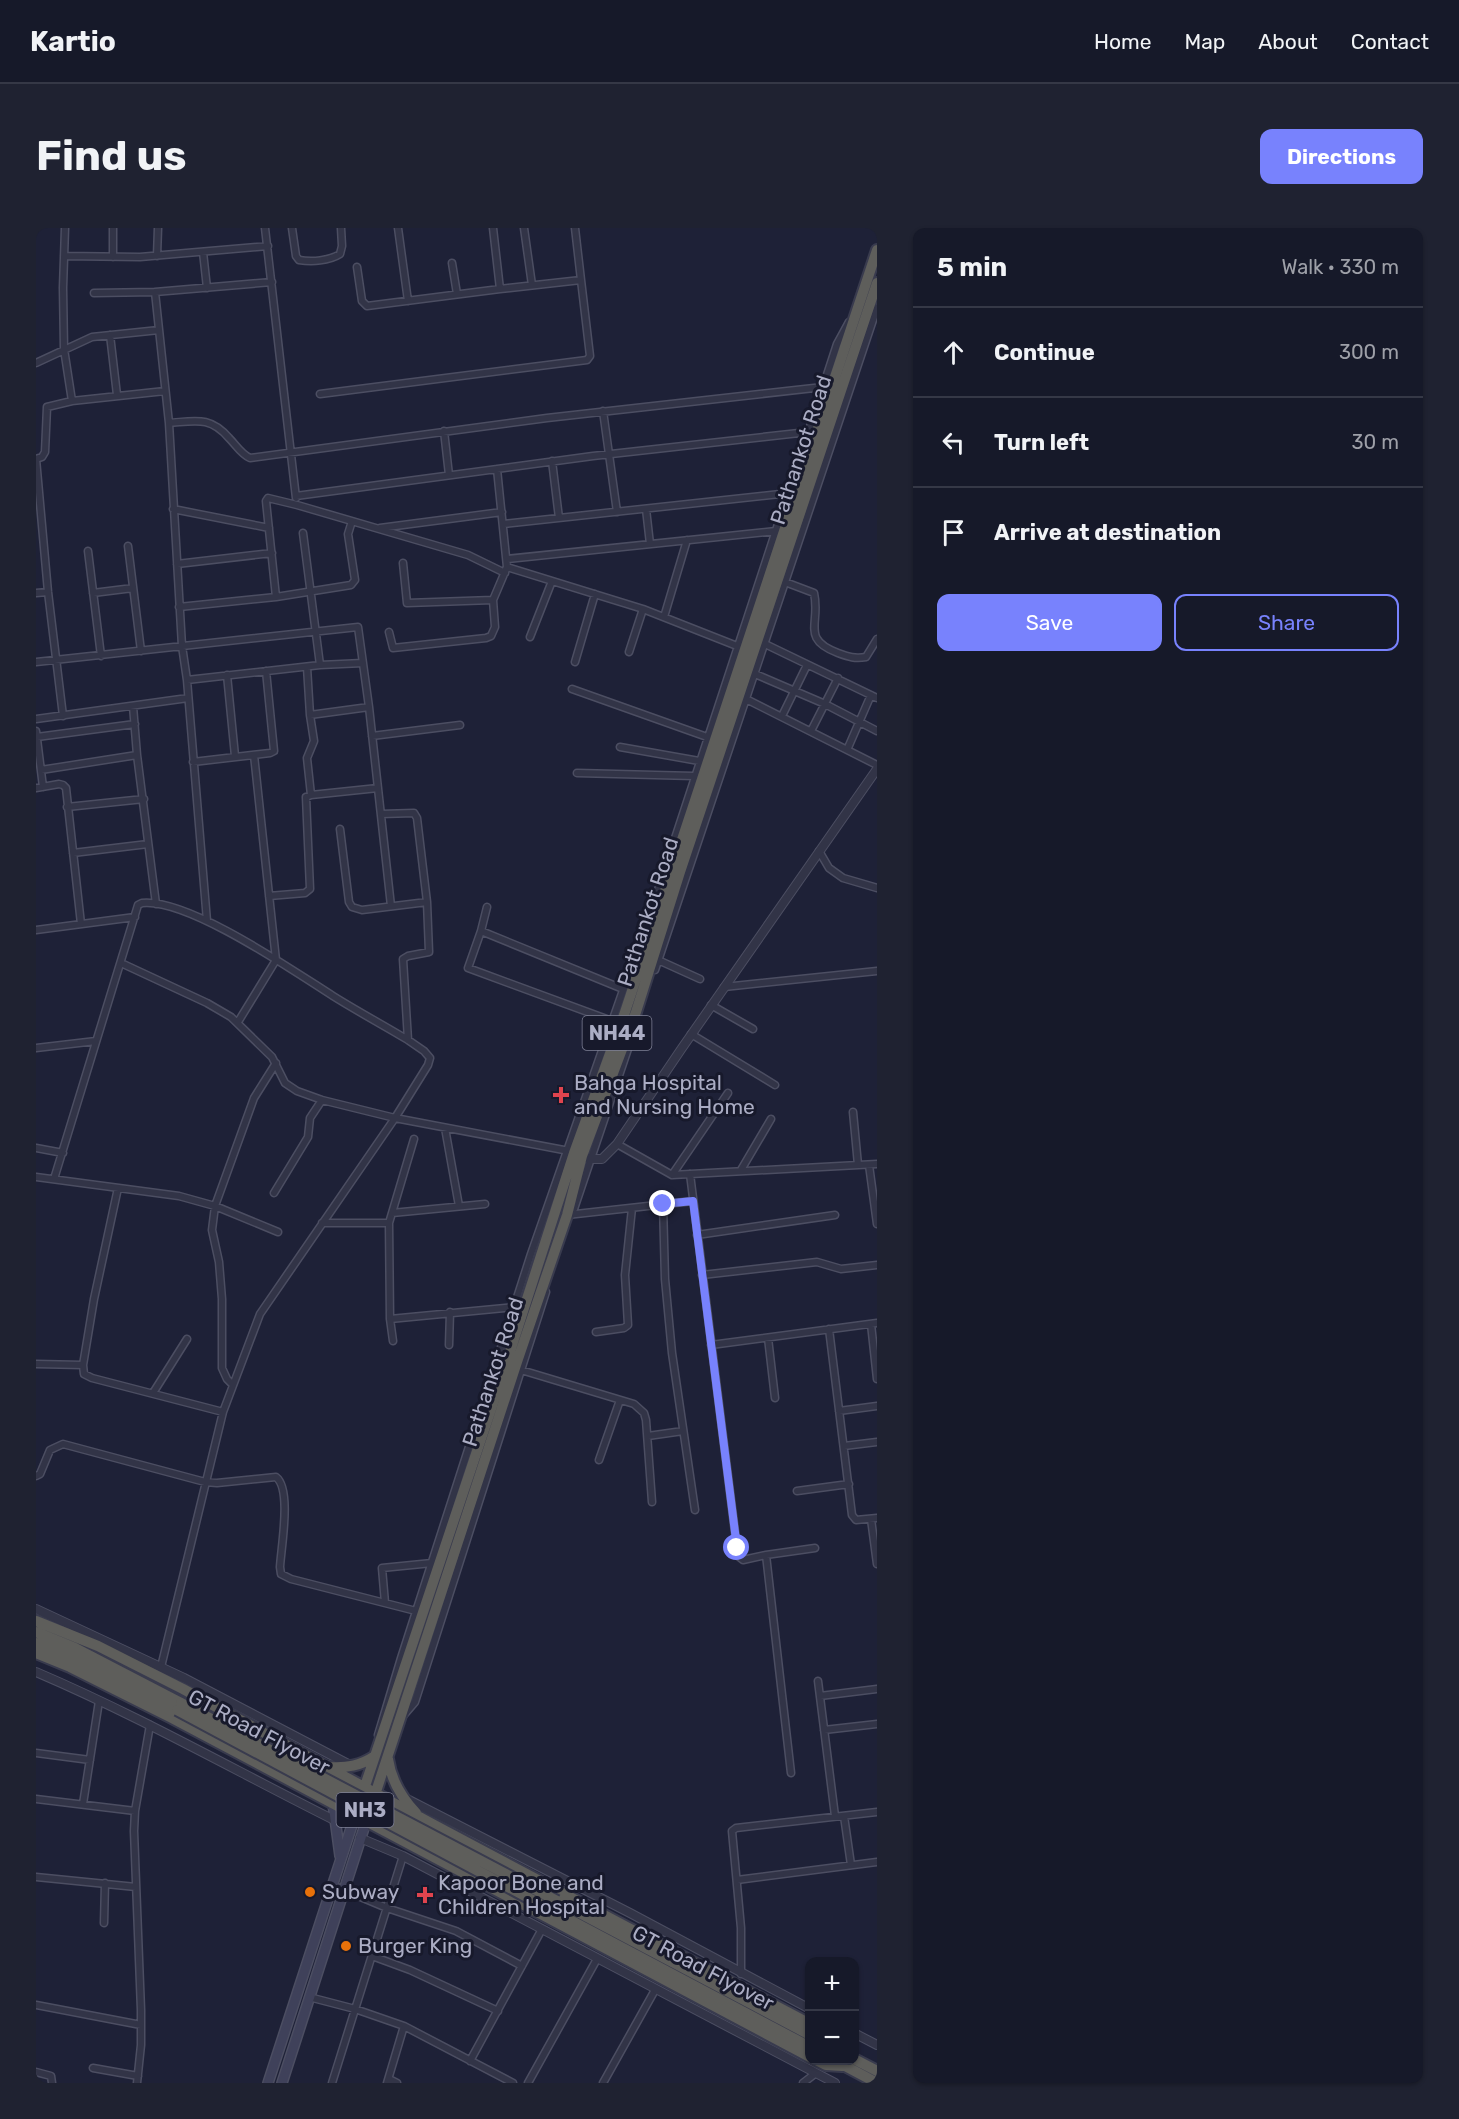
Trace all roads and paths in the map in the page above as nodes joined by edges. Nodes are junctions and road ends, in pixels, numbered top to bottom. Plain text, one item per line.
1 (65, 228) edge
2 (113, 228) edge
3 (158, 228) edge
4 (265, 228) edge
5 (292, 228) edge
6 (341, 228) edge
7 (399, 228) edge
8 (493, 228) edge
9 (524, 228) edge
10 (575, 228) edge
11 (268, 246) junction
12 (877, 250) edge
13 (203, 252) junction
14 (64, 256) junction
15 (157, 256) junction
16 (113, 257) junction
17 (452, 263) dead end
18 (357, 267) dead end
19 (581, 280) junction
20 (272, 282) junction
21 (877, 284) edge
22 (532, 285) junction
23 (207, 288) junction
24 (500, 289) junction
25 (155, 292) junction
26 (94, 293) dead end
27 (457, 294) junction
28 (861, 297) junction
29 (408, 301) junction
30 (877, 308) edge
31 (159, 330) junction
32 (110, 335) junction
33 (64, 349) junction
34 (36, 363) edge
35 (823, 387) junction
36 (165, 391) junction
37 (320, 394) dead end
38 (117, 395) junction
39 (72, 401) junction
40 (603, 411) junction
41 (169, 423) junction
42 (444, 431) junction
43 (808, 432) junction
44 (290, 452) junction
45 (609, 454) junction
46 (36, 459) edge
47 (552, 461) junction
48 (497, 469) junction
49 (449, 475) junction
50 (789, 493) junction
51 (296, 496) junction
52 (297, 504) junction
53 (173, 509) junction
54 (646, 509) junction
55 (502, 512) junction
56 (616, 512) junction
57 (559, 518) junction
58 (352, 521) junction
59 (504, 524) junction
60 (269, 528) junction
61 (376, 528) junction
62 (776, 531) junction
63 (303, 533) dead end
64 (687, 540) junction
65 (650, 544) junction
66 (128, 546) dead end
67 (88, 551) dead end
68 (272, 553) junction
69 (507, 559) junction
70 (403, 563) dead end
71 (177, 564) junction
72 (506, 570) junction
73 (552, 581) junction
74 (785, 582) junction
75 (133, 588) junction
76 (48, 592) junction
77 (311, 592) junction
78 (36, 593) edge
79 (93, 593) junction
80 (595, 594) junction
81 (276, 597) junction
82 (494, 600) junction
83 (178, 607) junction
84 (643, 609) junction
85 (664, 617) junction
86 (316, 631) junction
87 (389, 632) dead end
88 (530, 637) dead end
89 (877, 639) edge
90 (765, 644) junction
91 (182, 646) junction
92 (737, 646) junction
93 (141, 651) junction
94 (629, 652) dead end
95 (101, 656) junction
96 (57, 660) junction
97 (36, 662) edge
98 (575, 662) dead end
99 (363, 663) junction
100 (807, 664) junction
101 (320, 665) junction
102 (307, 667) junction
103 (266, 671) junction
104 (755, 674) junction
105 (227, 675) junction
106 (838, 678) junction
107 (187, 680) junction
108 (572, 689) dead end
109 (794, 691) junction
110 (874, 696) edge
111 (188, 698) junction
112 (746, 699) junction
113 (825, 704) junction
114 (133, 706) junction
115 (369, 707) junction
116 (310, 715) junction
117 (63, 716) junction
118 (782, 716) junction
119 (36, 719) edge
120 (859, 722) junction
121 (135, 724) junction
122 (460, 725) dead end
123 (36, 731) edge
124 (811, 731) junction
125 (877, 731) edge
126 (372, 736) junction
127 (707, 736) junction
128 (36, 737) edge
129 (620, 747) dead end
130 (847, 750) junction
131 (137, 755) junction
132 (254, 755) junction
133 (235, 756) junction
134 (699, 761) junction
135 (193, 762) junction
136 (877, 767) edge
137 (41, 770) junction
138 (577, 772) dead end
139 (694, 776) junction
140 (39, 787) edge
141 (378, 788) junction
142 (311, 795) junction
143 (144, 799) junction
144 (68, 807) junction
145 (381, 814) junction
146 (340, 829) dead end
147 (148, 844) junction
148 (819, 851) junction
149 (73, 853) junction
150 (877, 888) edge
151 (269, 896) junction
152 (427, 902) junction
153 (156, 904) junction
154 (391, 906) junction
155 (487, 907) dead end
156 (135, 917) junction
157 (207, 921) junction
158 (81, 924) junction
159 (36, 930) edge
160 (481, 931) junction
161 (276, 960) junction
162 (658, 960) junction
163 (121, 963) junction
164 (877, 971) edge
165 (700, 979) dead end
166 (724, 987) junction
167 (623, 989) junction
168 (711, 1005) junction
169 (612, 1021) junction
170 (238, 1022) junction
171 (753, 1029) dead end
172 (691, 1034) junction
173 (408, 1040) junction
174 (96, 1041) junction
175 (36, 1048) edge
176 (276, 1063) junction
177 (775, 1085) dead end
178 (728, 1094) dead end
179 (322, 1100) junction
180 (853, 1112) dead end
181 (396, 1118) junction
182 (771, 1119) dead end
183 (445, 1128) junction
184 (414, 1139) dead end
185 (617, 1144) junction
186 (36, 1148) edge
187 (63, 1153) junction
188 (578, 1155) junction
189 (877, 1164) edge
190 (869, 1165) junction
191 (858, 1166) junction
192 (741, 1170) junction
193 (690, 1174) junction
194 (672, 1175) junction
195 (36, 1177) edge
196 (54, 1179) junction
197 (118, 1188) junction
198 (274, 1193) dead end
199 (693, 1201) junction
200 (485, 1204) dead end
201 (663, 1204) junction
202 (215, 1206) junction
203 (459, 1206) junction
204 (632, 1208) junction
205 (392, 1213) junction
206 (569, 1215) junction
207 (835, 1215) dead end
208 (322, 1223) junction
209 (389, 1223) junction
210 (877, 1223) edge
211 (278, 1232) dead end
212 (697, 1234) junction
213 (877, 1265) edge
214 (702, 1275) junction
215 (515, 1307) junction
216 (450, 1312) junction
217 (390, 1320) junction
218 (874, 1323) edge
219 (829, 1329) junction
220 (596, 1332) dead end
221 (768, 1338) junction
222 (187, 1339) dead end
223 (393, 1341) dead end
224 (449, 1345) dead end
225 (711, 1345) junction
226 (36, 1357) edge
227 (36, 1364) edge
228 (83, 1365) junction
229 (521, 1370) junction
230 (877, 1380) edge
231 (233, 1385) junction
232 (153, 1393) junction
233 (775, 1398) dead end
234 (620, 1400) junction
235 (877, 1406) edge
236 (839, 1411) junction
237 (223, 1412) junction
238 (683, 1431) junction
239 (648, 1437) junction
240 (877, 1442) edge
241 (844, 1446) junction
242 (599, 1460) dead end
243 (36, 1476) edge
244 (206, 1482) junction
245 (849, 1484) junction
246 (798, 1491) dead end
247 (652, 1502) dead end
248 (695, 1510) dead end
249 (874, 1518) edge
250 (815, 1548) dead end
251 (766, 1556) junction
252 (432, 1563) junction
253 (877, 1564) edge
254 (385, 1603) junction
255 (36, 1609) edge
256 (416, 1611) junction
257 (36, 1621) edge
258 (36, 1632) edge
259 (36, 1643) edge
260 (36, 1653) edge
261 (161, 1667) junction
262 (36, 1672) edge
263 (818, 1681) dead end
264 (877, 1689) edge
265 (820, 1695) junction
266 (99, 1701) junction
267 (179, 1706) junction
268 (400, 1719) junction
269 (877, 1724) edge
270 (150, 1725) junction
271 (824, 1730) junction
272 (36, 1753) edge
273 (375, 1756) junction
274 (388, 1756) junction
275 (90, 1760) junction
276 (326, 1767) junction
277 (353, 1767) junction
278 (791, 1773) dead end
279 (365, 1788) junction
280 (376, 1794) junction
281 (402, 1796) junction
282 (36, 1799) edge
283 (83, 1804) junction
284 (333, 1804) junction
285 (135, 1811) junction
286 (877, 1812) edge
287 (355, 1816) junction
288 (835, 1816) junction
289 (844, 1816) junction
290 (423, 1819) junction
291 (336, 1821) junction
292 (366, 1822) junction
293 (360, 1838) junction
294 (403, 1856) junction
295 (341, 1861) junction
296 (877, 1862) edge
297 (851, 1865) junction
298 (36, 1877) edge
299 (737, 1880) junction
300 (105, 1883) junction
301 (332, 1886) junction
302 (136, 1887) junction
303 (344, 1891) junction
304 (555, 1906) junction
305 (387, 1908) junction
306 (104, 1923) dead end
307 (542, 1929) junction
308 (372, 1956) junction
309 (597, 1959) junction
310 (522, 1966) junction
311 (741, 1974) junction
312 (303, 1976) junction
313 (315, 1980) junction
314 (655, 1990) junction
315 (309, 1997) junction
316 (36, 2005) edge
317 (805, 2006) edge
318 (355, 2009) junction
319 (498, 2011) junction
320 (805, 2021) edge
321 (141, 2025) junction
322 (404, 2026) junction
323 (805, 2032) edge
324 (859, 2035) edge
325 (805, 2044) edge
326 (877, 2045) edge
327 (280, 2047) junction
328 (292, 2051) junction
329 (805, 2054) edge
330 (470, 2061) junction
331 (859, 2061) edge
332 (826, 2065) edge
333 (845, 2066) joint
334 (93, 2068) dead end
335 (877, 2071) edge
336 (36, 2072) edge
337 (816, 2073) junction
338 (137, 2079) edge
339 (388, 2081) edge
340 (52, 2083) edge
341 (268, 2083) edge
342 (282, 2083) edge
343 (332, 2083) edge
344 (397, 2083) edge
345 (513, 2083) edge
346 (528, 2083) edge
347 (603, 2083) edge
348 (803, 2083) edge
349 (835, 2083) edge
350 (877, 2083) edge

1 - 14 street
2 - 16 street
3 - 15 street
4 - 11 street
5 - 6 street
7 - 29 street
8 - 24 street
9 - 22 street
10 - 19 street
11 - 13 street
11 - 20 street
12 - 28 highway, NH44
13 - 15 street
13 - 23 street
14 - 16 street
14 - 33 street
15 - 16 street
17 - 27 street
18 - 29 street
19 - 22 street
19 - 37 street
20 - 23 street
20 - 44 street
21 - 188 highway, Pathankot Road / NH44
22 - 24 street
23 - 25 street
24 - 27 street
25 - 26 street
25 - 31 street
27 - 29 street
28 - 35 street
28 - 188 highway, NH44
30 - 74 street
31 - 32 street
31 - 36 street
32 - 33 street
32 - 38 street
33 - 34 street
33 - 39 street
35 - 40 street
35 - 43 street
36 - 38 street
36 - 41 street
38 - 39 street
39 - 46 street
40 - 42 street
40 - 45 street
41 - 44 street
41 - 53 street
42 - 44 street
42 - 49 street
43 - 45 street
43 - 50 street
44 - 51 street
45 - 47 street
45 - 56 street
46 - 76 street
47 - 48 street
47 - 57 street
48 - 49 street
48 - 55 street
49 - 51 street
50 - 54 street
50 - 62 street
51 - 52 street
52 - 58 street
52 - 60 street
53 - 60 street
53 - 71 street
54 - 56 street
54 - 65 street
55 - 59 street
55 - 61 street
56 - 57 street
57 - 59 street
58 - 61 street
58 - 77 street
59 - 69 street
60 - 68 street
61 - 72 street
62 - 64 street
62 - 92 street
63 - 77 street
64 - 65 street
64 - 85 street
65 - 69 street
66 - 75 street
67 - 79 street
68 - 71 street
68 - 81 street
69 - 72 street
70 - 82 street
71 - 83 street
72 - 73 street
72 - 82 street
73 - 80 street
73 - 88 street
74 - 89 street
74 - 90 street
75 - 79 street
75 - 93 street
76 - 78 street
76 - 96 street
77 - 81 street
77 - 86 street
79 - 95 street
80 - 84 street
80 - 98 street
81 - 83 street
82 - 87 street
83 - 91 street
84 - 85 street
84 - 94 street
85 - 92 street
86 - 91 street
86 - 99 street
86 - 101 street
90 - 100 street
90 - 104 street
91 - 93 street
91 - 107 street
92 - 127 street
93 - 95 street
95 - 96 street
96 - 97 street
96 - 117 street
99 - 101 street
99 - 115 street
100 - 106 street
100 - 109 street
101 - 102 street
102 - 103 street
102 - 116 street
103 - 105 street
103 - 132 street
104 - 109 street
104 - 112 street
105 - 107 street
105 - 133 street
106 - 110 street
106 - 113 street
107 - 111 street
108 - 127 street
109 - 113 street
109 - 118 street
110 - 120 street
111 - 114 street
111 - 135 street
112 - 118 street
112 - 162 street
113 - 120 street
113 - 124 street
114 - 117 street
114 - 121 street
115 - 116 street
115 - 126 street
116 - 142 street
117 - 119 street
118 - 124 street
120 - 125 street
120 - 130 street
121 - 128 street
121 - 131 street
122 - 126 street
123 - 128 street
124 - 130 street
126 - 141 street
127 - 134 street
128 - 137 street
129 - 134 street
130 - 136 street
131 - 137 street
131 - 143 street
132 - 133 street
132 - 151 street
133 - 135 street
134 - 139 street
135 - 157 street
136 - 148 street
137 - 140 street
138 - 139 street
139 - 167 street
140 - 144 street
141 - 142 street
141 - 145 street
142 - 151 street
143 - 144 street
143 - 147 street
144 - 149 street
145 - 152 street
145 - 154 street
146 - 154 street
147 - 149 street
147 - 153 street
148 - 150 street
148 - 166 street
149 - 158 street
151 - 161 street
152 - 154 street
152 - 173 street
153 - 156 street
153 - 157 street
155 - 160 street
156 - 158 street
156 - 163 street
157 - 161 street
158 - 159 street
160 - 167 street
160 - 169 street
161 - 170 street
161 - 173 street
162 - 165 street
162 - 188 street
163 - 170 street
163 - 174 street
164 - 166 street
166 - 168 street
167 - 169 street
168 - 171 street
168 - 172 street
169 - 188 street
170 - 176 street
172 - 177 street
172 - 185 street
173 - 181 street
174 - 175 street
174 - 187 street
176 - 179 street
176 - 202 street
178 - 194 street
179 - 181 street
179 - 198 street
180 - 191 street
181 - 183 street
181 - 208 street
182 - 192 street
183 - 188 street
183 - 203 street
184 - 205 street
185 - 188 street
185 - 194 street
186 - 187 street
187 - 196 street
188 - 206 highway, Pathankot Road / NH44
188 - 215 street
188 - 273 highway, NH44
189 - 190 street
190 - 191 street
190 - 210 street
191 - 192 street
192 - 193 street
193 - 194 street
193 - 199 street
195 - 196 street
196 - 197 street
197 - 202 street
197 - 228 street
199 - 201 street
199 - 212 street
200 - 203 street
201 - 204 street
201 - 238 street
202 - 211 street
202 - 231 street
203 - 205 street
204 - 206 street
204 - 220 street
205 - 209 street
206 - 229 street
206 - 268 highway, Pathankot Road / NH44
207 - 212 street
208 - 209 street
208 - 231 street
209 - 217 street
212 - 214 street
213 - 214 street
214 - 225 street
215 - 216 street
215 - 252 street
216 - 217 street
216 - 224 street
217 - 223 street
218 - 219 street
218 - 230 street
219 - 221 street
219 - 236 street
221 - 225 street
221 - 233 street
222 - 232 street
225 - 251 street
226 - 227 street
227 - 228 street
228 - 232 street
229 - 234 street
229 - 268 street
231 - 237 street
232 - 237 street
234 - 239 street
234 - 242 street
235 - 236 street
236 - 241 street
237 - 244 street
238 - 239 street
238 - 248 street
239 - 247 street
240 - 241 street
241 - 245 street
243 - 244 street
244 - 254 street
244 - 261 street
245 - 246 street
245 - 249 street
249 - 253 street
250 - 251 street
251 - 278 street
252 - 254 street
252 - 256 street
254 - 256 street
255 - 261 street
256 - 273 street
257 - 276 highway
258 - 267 highway, GT Road Flyover / NH3
259 - 267 highway, GT Road Flyover / NH3
260 - 284 highway
261 - 277 street
262 - 266 street
263 - 265 street
264 - 265 street
265 - 271 street
266 - 270 street
266 - 275 street
267 - 304 highway, GT Road Flyover / NH3, bridge
268 - 274 highway, Pathankot Road / NH44
269 - 271 street
270 - 285 street
270 - 291 street
271 - 288 street
272 - 275 street
273 - 277 highway
273 - 279 highway, NH44
274 - 280 highway, NH44
274 - 281 highway
275 - 283 street
276 - 277 highway
276 - 279 highway
279 - 280 highway
279 - 287 highway, NH44
280 - 290 highway
280 - 292 highway, NH44
281 - 290 highway
281 - 311 street
282 - 283 street
283 - 285 street
284 - 287 highway
284 - 291 main road
285 - 302 street
286 - 289 street
287 - 292 highway
287 - 295 main road
288 - 289 street
288 - 299 street
289 - 297 street
290 - 320 highway
291 - 295 main road
292 - 293 main road
292 - 329 highway
293 - 294 street
293 - 303 main road
294 - 305 street
294 - 307 street
295 - 301 main road
296 - 297 street
297 - 299 street
298 - 300 street
299 - 311 street
300 - 302 street
300 - 306 street
301 - 303 street
301 - 312 main road
302 - 321 street
303 - 305 street
303 - 313 main road
304 - 323 highway, GT Road Flyover / NH3
304 - 325 highway, GT Road Flyover / NH3
305 - 308 street
305 - 310 street
307 - 309 street
307 - 310 street
308 - 318 street
308 - 319 street
309 - 314 street
309 - 346 street
310 - 319 street
311 - 317 street
312 - 313 main road
312 - 327 main road
313 - 315 main road
314 - 337 street
314 - 347 street
315 - 318 street
315 - 328 main road
316 - 321 street
318 - 322 street
318 - 343 street
319 - 330 street
321 - 338 street
322 - 330 street
322 - 339 street
324 - 326 street
327 - 328 main road
327 - 341 main road
328 - 342 main road
330 - 345 street
331 - 335 highway
332 - 333 highway
333 - 350 highway
334 - 338 street
336 - 340 street
337 - 348 street
337 - 349 street
339 - 344 street

